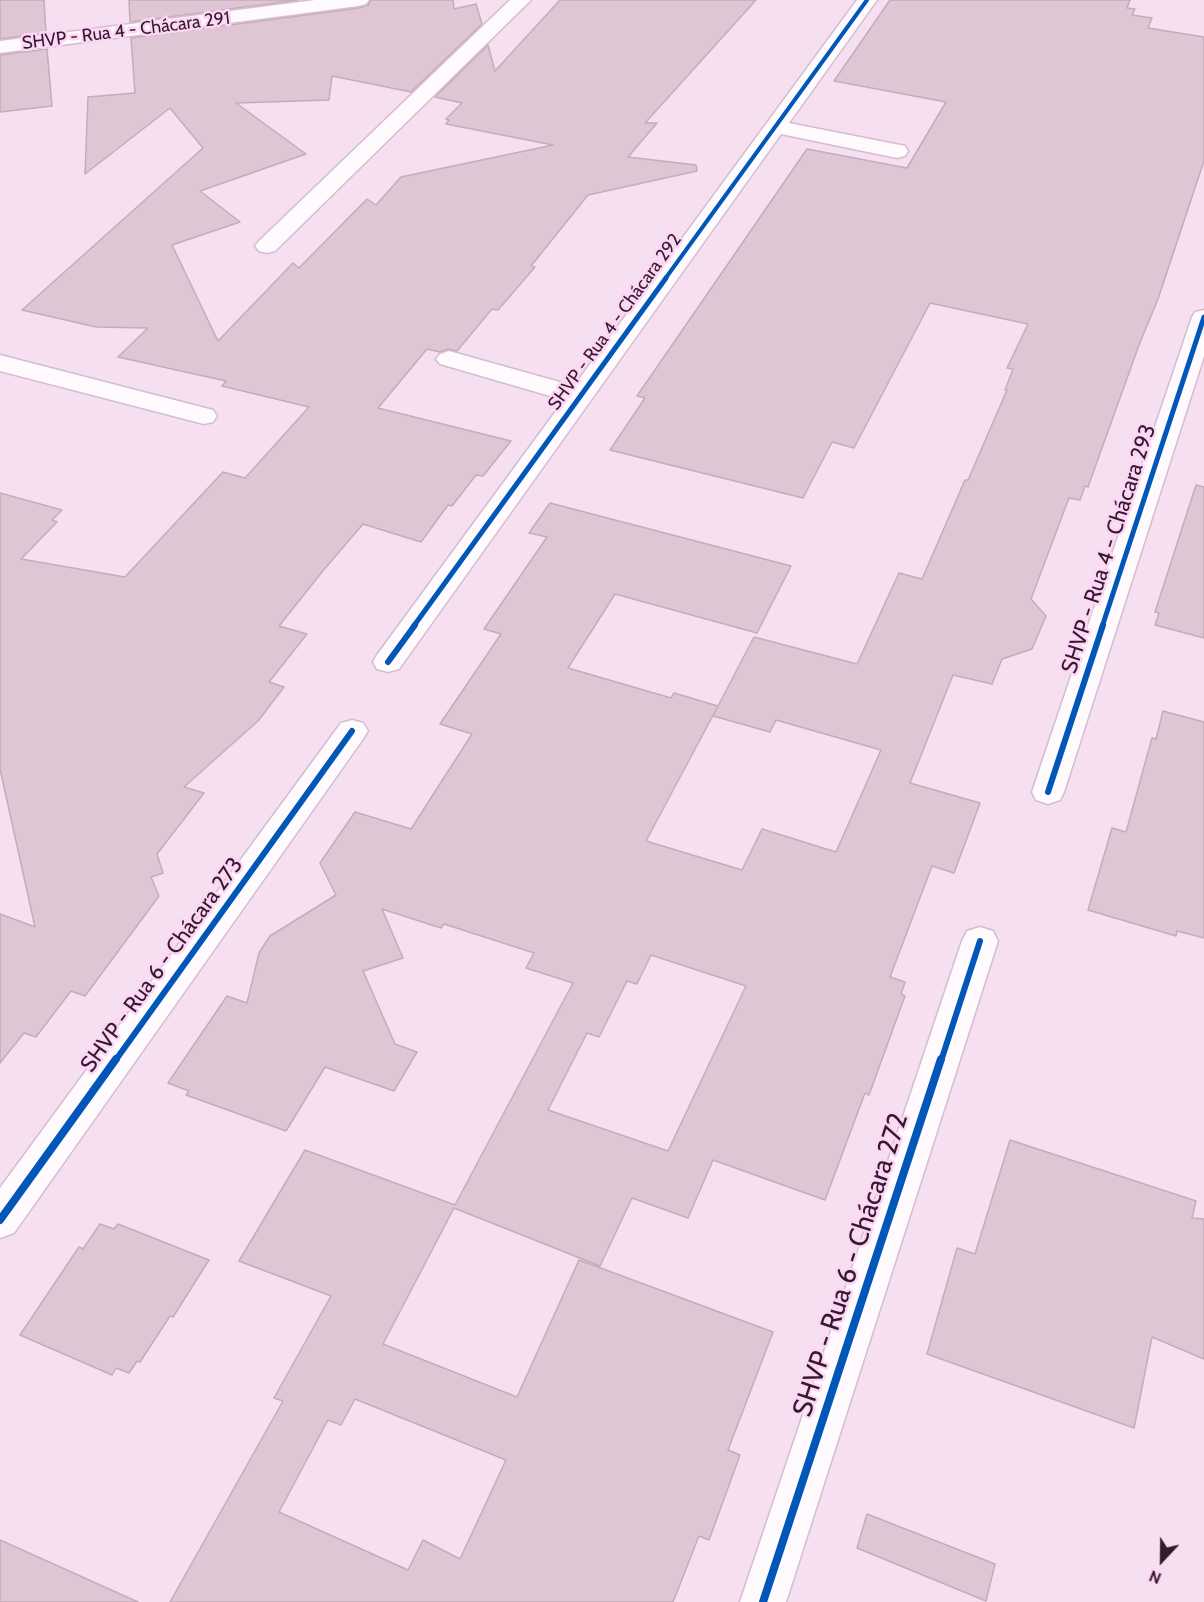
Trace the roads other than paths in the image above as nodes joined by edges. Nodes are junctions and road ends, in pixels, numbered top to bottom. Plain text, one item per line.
1 (358, 0) edge
2 (521, 0) edge
3 (867, 0) edge
4 (0, 47) edge
5 (776, 127) junction
6 (897, 152) dead end
7 (267, 246) dead end
8 (1204, 317) edge
9 (449, 359) dead end
10 (0, 363) edge
11 (580, 396) junction
12 (204, 416) dead end
13 (388, 662) dead end
14 (352, 731) dead end
15 (1048, 792) dead end
16 (980, 940) dead end
17 (0, 1220) edge
18 (763, 1602) edge

1 - 4 street, SHVP - Rua 4 - Chácara 291
2 - 7 street
3 - 5 street, SHVP - Rua 4 - Chácara 292
5 - 6 street
5 - 11 street, SHVP - Rua 4 - Chácara 292
8 - 15 street, SHVP - Rua 4 - Chácara 293
9 - 11 street
10 - 12 street
11 - 13 street, SHVP - Rua 4 - Chácara 292
14 - 17 street, SHVP - Rua 6 - Chácara 273
16 - 18 street, SHVP - Rua 6 - Chácara 272

